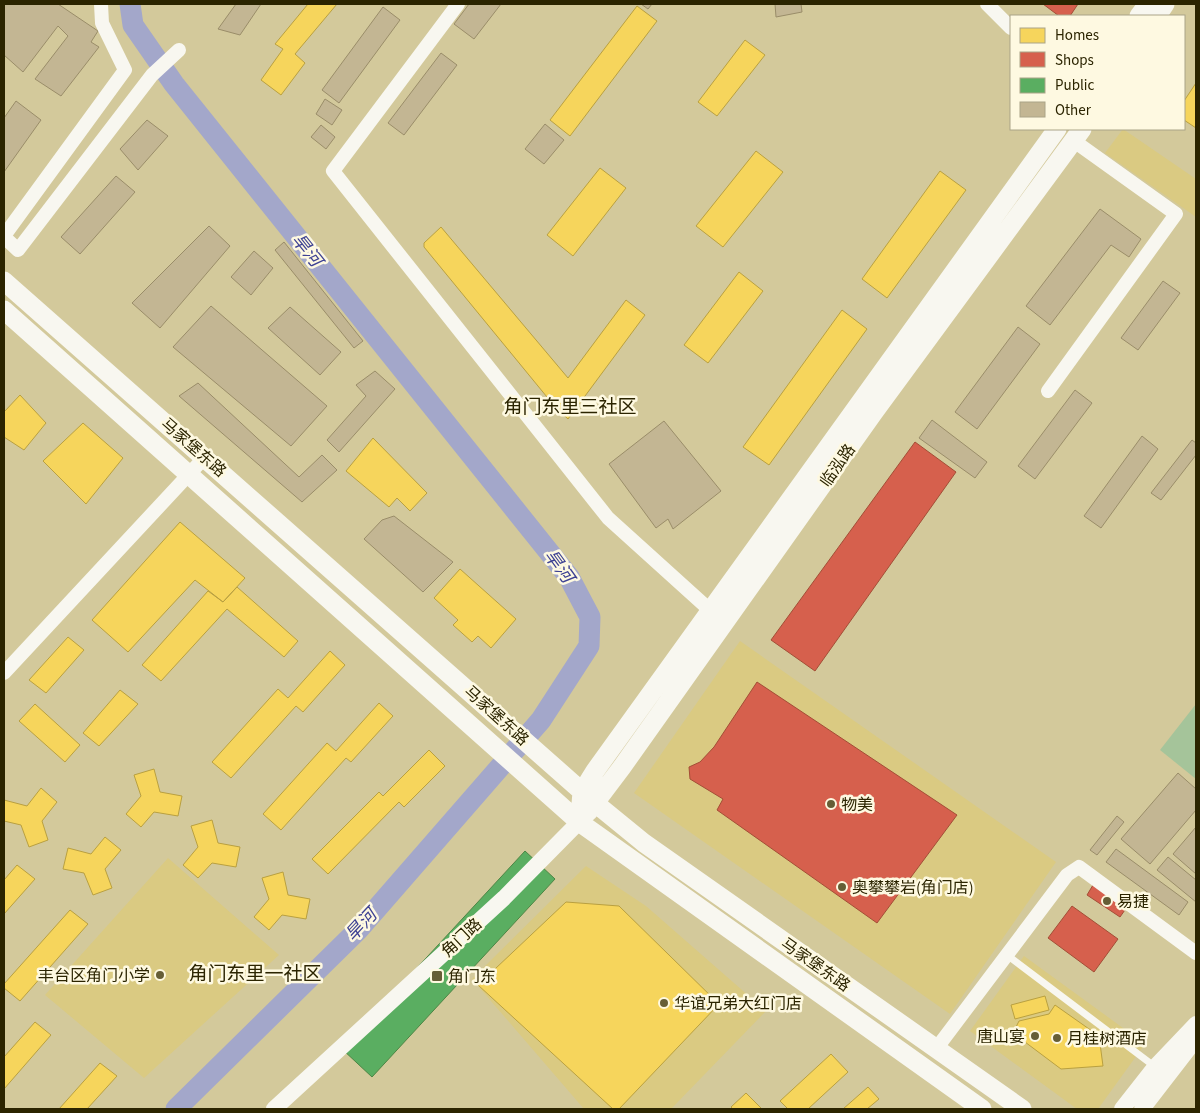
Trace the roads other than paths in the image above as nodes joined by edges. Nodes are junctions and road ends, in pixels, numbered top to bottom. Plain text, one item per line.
1 (101, 4) edge
2 (458, 4) edge
3 (987, 4) edge
4 (1148, 4) edge
5 (1165, 4) edge
6 (1140, 15) edge
7 (1158, 15) edge
8 (1010, 27) edge
9 (179, 50) dead end
10 (1056, 130) edge
11 (1078, 135) edge
12 (4, 237) edge
13 (4, 281) edge
14 (4, 310) edge
15 (1048, 391) dead end
16 (205, 457) junction
17 (189, 474) junction
18 (712, 612) junction
19 (4, 673) edge
20 (589, 798) junction
21 (579, 822) junction
22 (1196, 953) edge
23 (1007, 955) junction
24 (1196, 1024) edge
25 (1196, 1039) edge
26 (936, 1049) junction
27 (1155, 1067) junction
28 (274, 1109) edge
29 (982, 1109) edge
30 (1022, 1109) edge
31 (1122, 1109) edge
32 (1142, 1109) edge

1 - 12 street
2 - 18 street
3 - 8 street
4 - 6 main road
5 - 7 main road
9 - 12 street
10 - 18 main road, 临泓路
11 - 15 street
11 - 20 main road, 临泓路
13 - 16 main road, 马家堡东路
14 - 17 main road, 马家堡东路
16 - 17 street
16 - 20 main road, 马家堡东路
17 - 19 street
17 - 21 main road, 马家堡东路
18 - 20 main road, 临泓路
20 - 21 main road
20 - 26 main road, 马家堡东路
21 - 28 street, 角门路
21 - 29 main road, 马家堡东路
22 - 23 street
23 - 26 street
23 - 27 lane
24 - 27 street
25 - 32 street
26 - 30 main road, 马家堡东路
27 - 31 street

